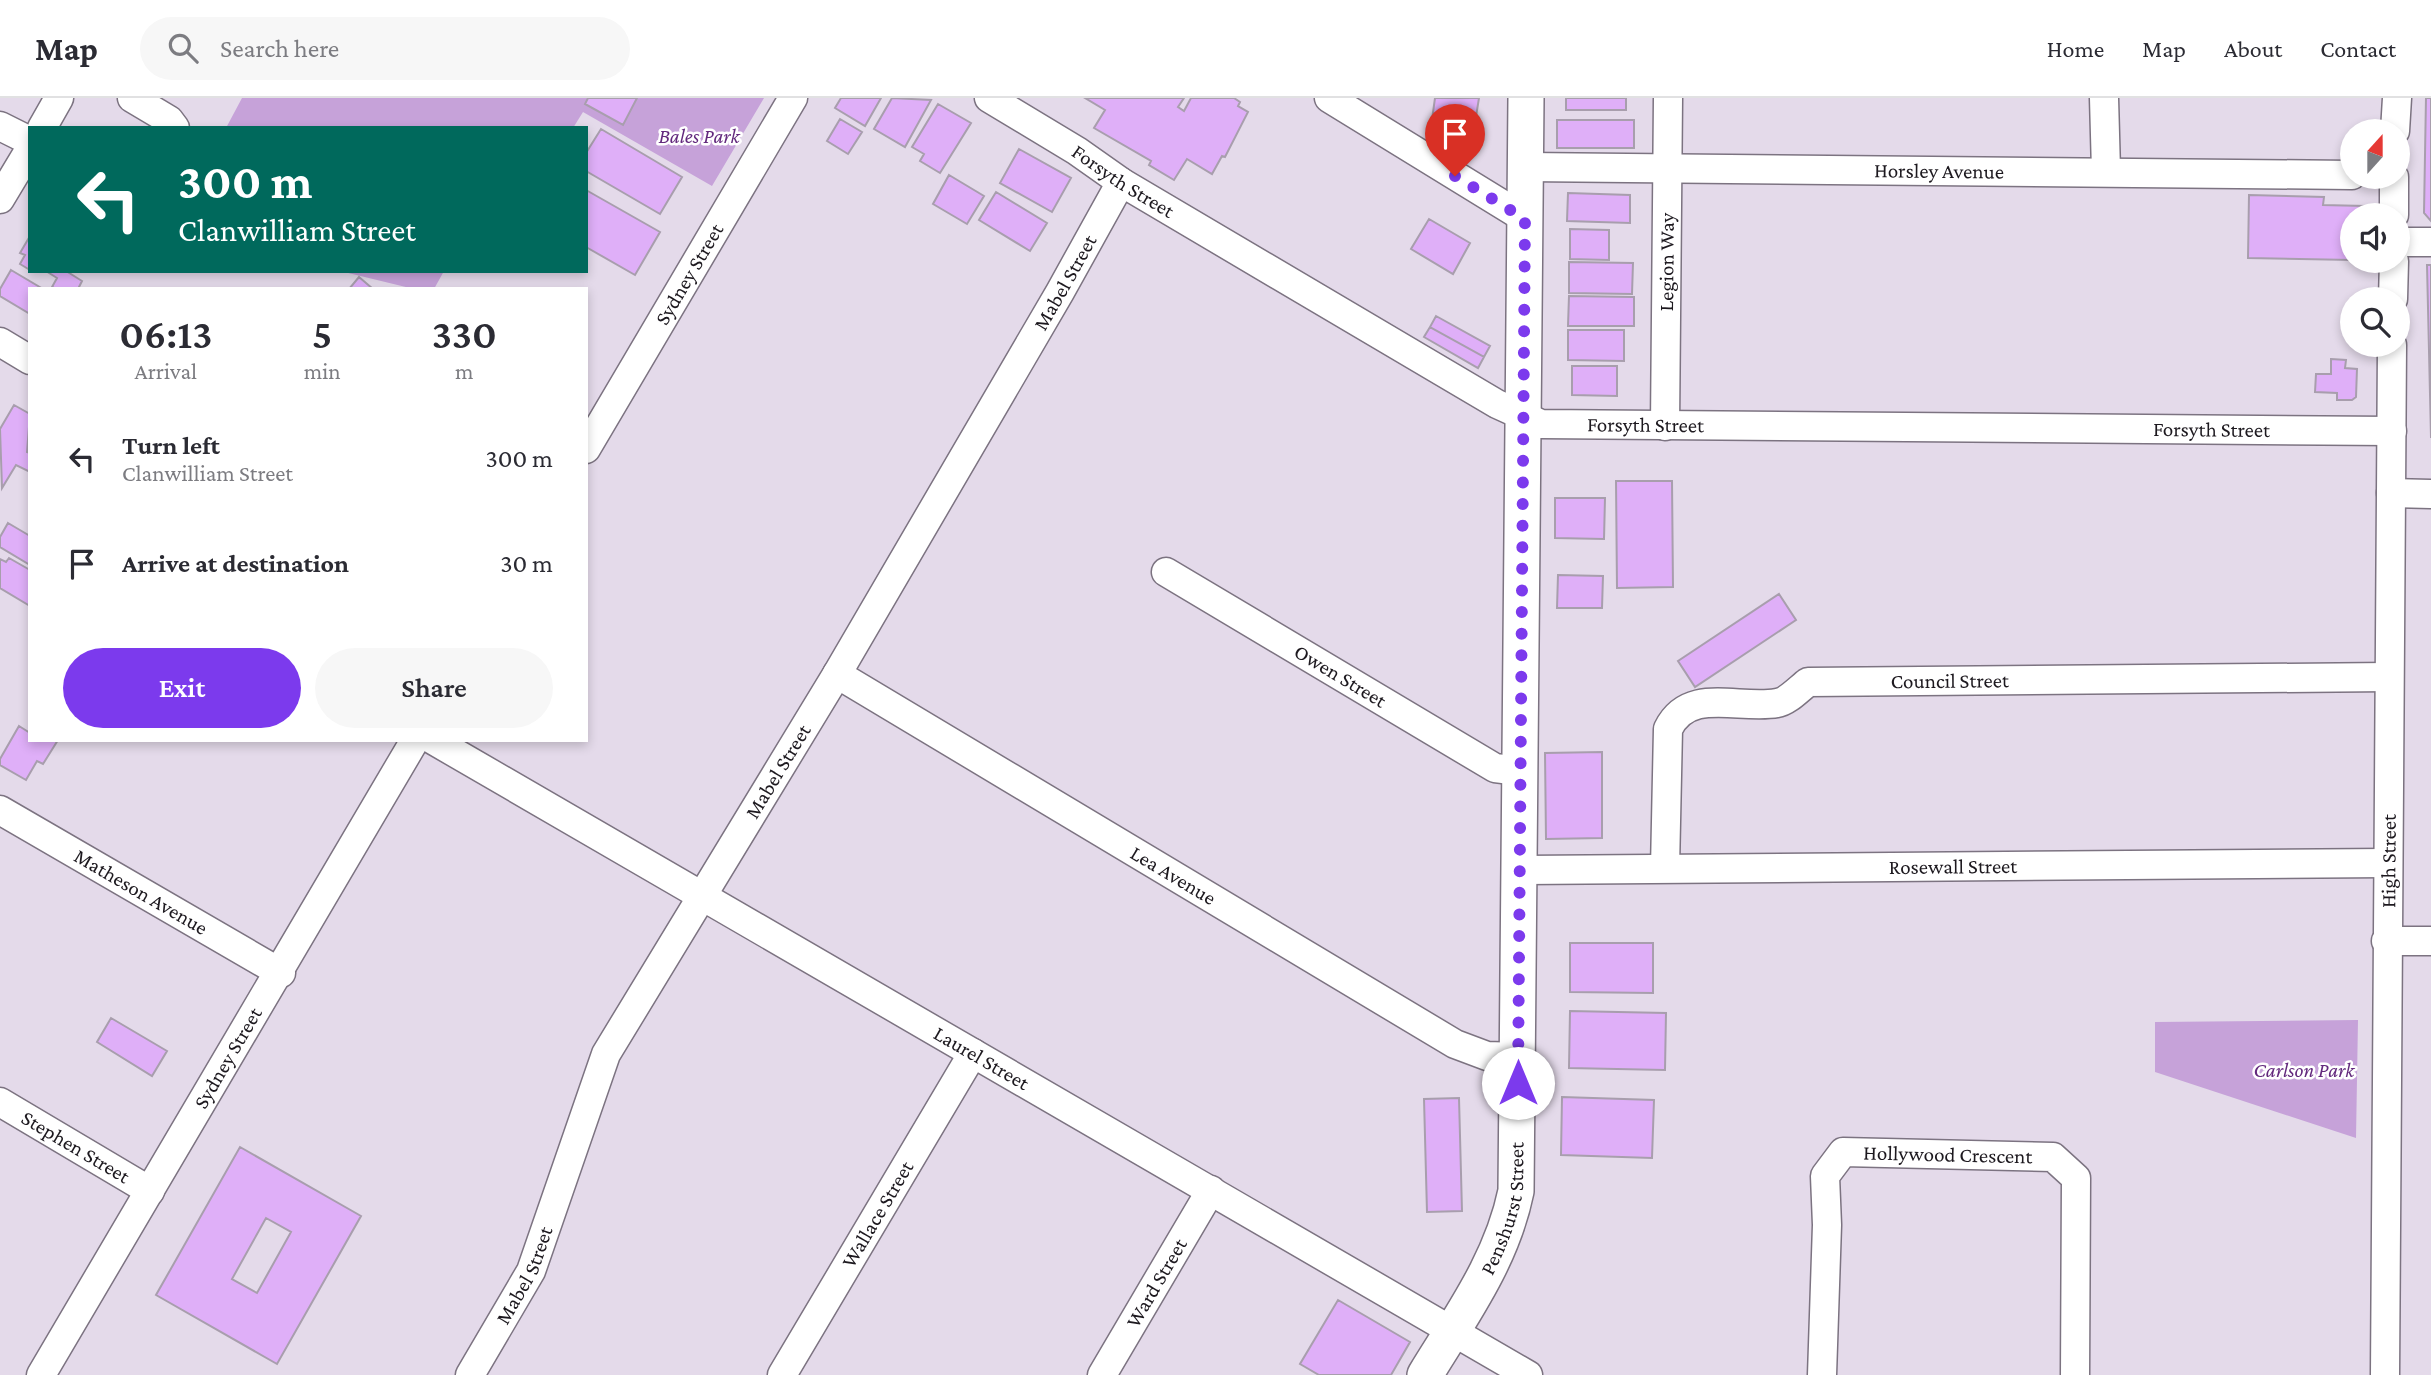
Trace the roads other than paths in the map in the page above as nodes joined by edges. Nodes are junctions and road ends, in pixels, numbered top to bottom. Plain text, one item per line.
1 (60, 98) edge
2 (132, 98) edge
3 (793, 98) edge
4 (989, 98) edge
5 (1329, 98) edge
6 (1526, 98) edge
7 (1668, 98) edge
8 (2104, 98) edge
9 (2397, 98) edge
10 (2396, 119) edge
11 (0, 126) edge
12 (43, 126) edge
13 (174, 126) edge
14 (28, 140) edge
15 (28, 152) edge
16 (1526, 167) junction
17 (1667, 168) junction
18 (2106, 171) junction
19 (2340, 174) edge
20 (1121, 182) junction
21 (0, 199) edge
22 (1525, 219) junction
23 (2410, 242) edge
24 (2431, 242) edge
25 (0, 342) edge
26 (2392, 357) edge
27 (28, 359) edge
28 (1523, 415) junction
29 (1665, 426) junction
30 (2392, 431) junction
31 (588, 446) edge
32 (2391, 493) junction
33 (2431, 494) edge
34 (1166, 572) dead end
35 (837, 674) junction
36 (2389, 677) junction
37 (414, 742) edge
38 (436, 742) edge
39 (1519, 771) junction
40 (0, 810) edge
41 (2387, 863) junction
42 (1665, 868) junction
43 (1520, 870) junction
44 (704, 897) junction
45 (2386, 941) junction
46 (2431, 941) edge
47 (281, 973) junction
48 (973, 1053) junction
49 (1518, 1057) junction
50 (0, 1102) edge
51 (1211, 1190) junction
52 (150, 1191) junction
53 (1452, 1330) junction
54 (41, 1375) edge
55 (470, 1375) edge
56 (782, 1375) edge
57 (1101, 1375) edge
58 (1426, 1375) edge
59 (1528, 1375) edge
60 (1822, 1375) edge
61 (2075, 1375) edge
62 (2385, 1375) edge

1 - 12 street
2 - 13 street
3 - 31 street, Sydney Street
4 - 20 street, Forsyth Street
5 - 22 street
6 - 16 main road, Penshurst Street
7 - 17 street, Legion Way
8 - 18 street
9 - 10 street
11 - 14 street
15 - 21 street
16 - 17 street, Horsley Avenue
16 - 22 main road, Penshurst Street
17 - 18 street, Horsley Avenue
17 - 29 street, Legion Way
18 - 19 street, Horsley Avenue
20 - 28 street, Forsyth Street
20 - 35 street, Mabel Street
22 - 28 main road, Penshurst Street
23 - 24 street
25 - 27 street
26 - 30 street, High Street
28 - 29 street, Forsyth Street
28 - 39 main road, Penshurst Street
29 - 30 street, Forsyth Street
30 - 32 street, High Street
32 - 33 street
32 - 36 street, High Street
34 - 39 street, Owen Street
35 - 44 street, Mabel Street
35 - 49 street, Lea Avenue
36 - 41 street, High Street
36 - 42 street, Council Street
37 - 47 street, Sydney Street
38 - 44 street, Laurel Street
39 - 43 main road, Penshurst Street
40 - 47 street, Matheson Avenue
41 - 42 street, Rosewall Street
41 - 45 street, High Street
42 - 43 street, Rosewall Street
43 - 49 main road, Penshurst Street
44 - 48 street, Laurel Street
44 - 55 street, Mabel Street
45 - 46 street
45 - 62 street, High Street
47 - 52 street, Sydney Street
48 - 51 street, Laurel Street
48 - 56 street, Wallace Street
49 - 53 main road, Penshurst Street
50 - 52 street, Stephen Street
51 - 53 street, Laurel Street
51 - 57 street, Ward Street
52 - 54 street, Sydney Street
53 - 58 main road, Penshurst Street
53 - 59 street, Laurel Street
60 - 61 street, Hollywood Crescent

